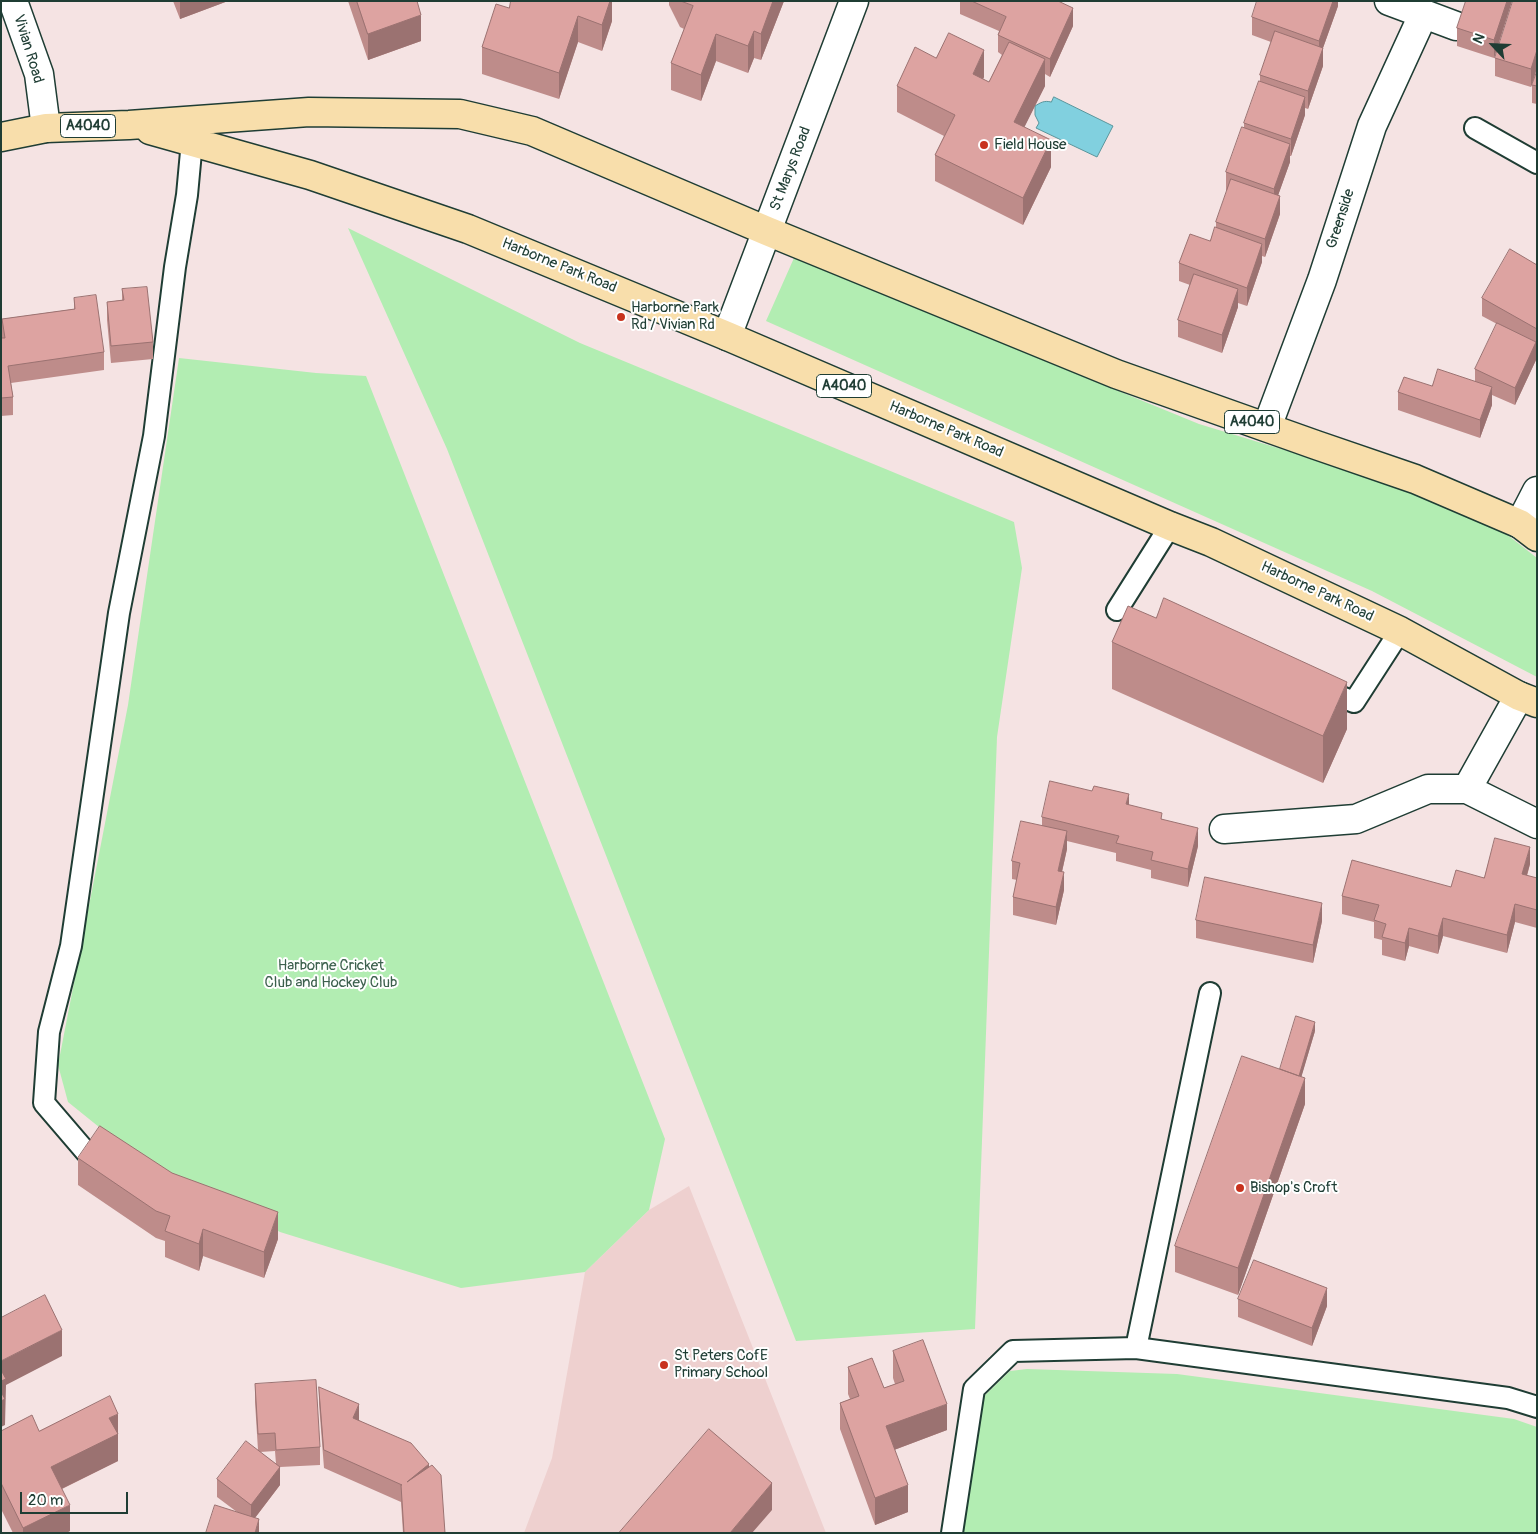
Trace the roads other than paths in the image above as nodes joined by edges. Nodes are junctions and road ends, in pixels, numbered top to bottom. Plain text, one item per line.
1 (14, 1) edge
2 (854, 1) edge
3 (1389, 1) edge
4 (1423, 15) junction
5 (1456, 26) edge
6 (130, 125) junction
7 (46, 128) junction
8 (1475, 128) dead end
9 (1, 137) edge
10 (192, 141) junction
11 (1537, 163) edge
12 (767, 231) junction
13 (727, 336) junction
14 (1267, 427) junction
15 (1537, 491) edge
16 (1170, 526) junction
17 (1528, 531) edge
18 (1117, 610) dead end
19 (1400, 631) junction
20 (1308, 684) edge
21 (1528, 700) edge
22 (1467, 789) junction
23 (1537, 824) edge
24 (1224, 829) dead end
25 (1210, 993) dead end
26 (86, 1152) edge
27 (1136, 1348) junction
28 (1537, 1407) edge
29 (952, 1533) edge

1 - 7 street, Vivian Road
2 - 12 street, St Marys Road
3 - 4 street
4 - 5 street
4 - 14 street, Greenside
6 - 7 main road, Harborne Park Road / A4040
6 - 10 main road, Harborne Park Road / A4040
6 - 12 main road, Harborne Park Road / A4040
7 - 9 main road, Harborne Park Road / A4040
8 - 11 lane
10 - 13 main road, Harborne Park Road / A4040
10 - 26 lane
12 - 13 street, St Marys Road
12 - 14 main road, Harborne Park Road / A4040
13 - 16 main road, Harborne Park Road / A4040
14 - 17 main road, Harborne Park Road / A4040
15 - 17 street
16 - 18 lane
16 - 19 main road, Harborne Park Road / A4040
19 - 20 lane
19 - 21 main road, Harborne Park Road / A4040
21 - 22 street, Harborne Park Road
22 - 23 street
22 - 24 street
25 - 27 lane
27 - 28 lane
27 - 29 lane

